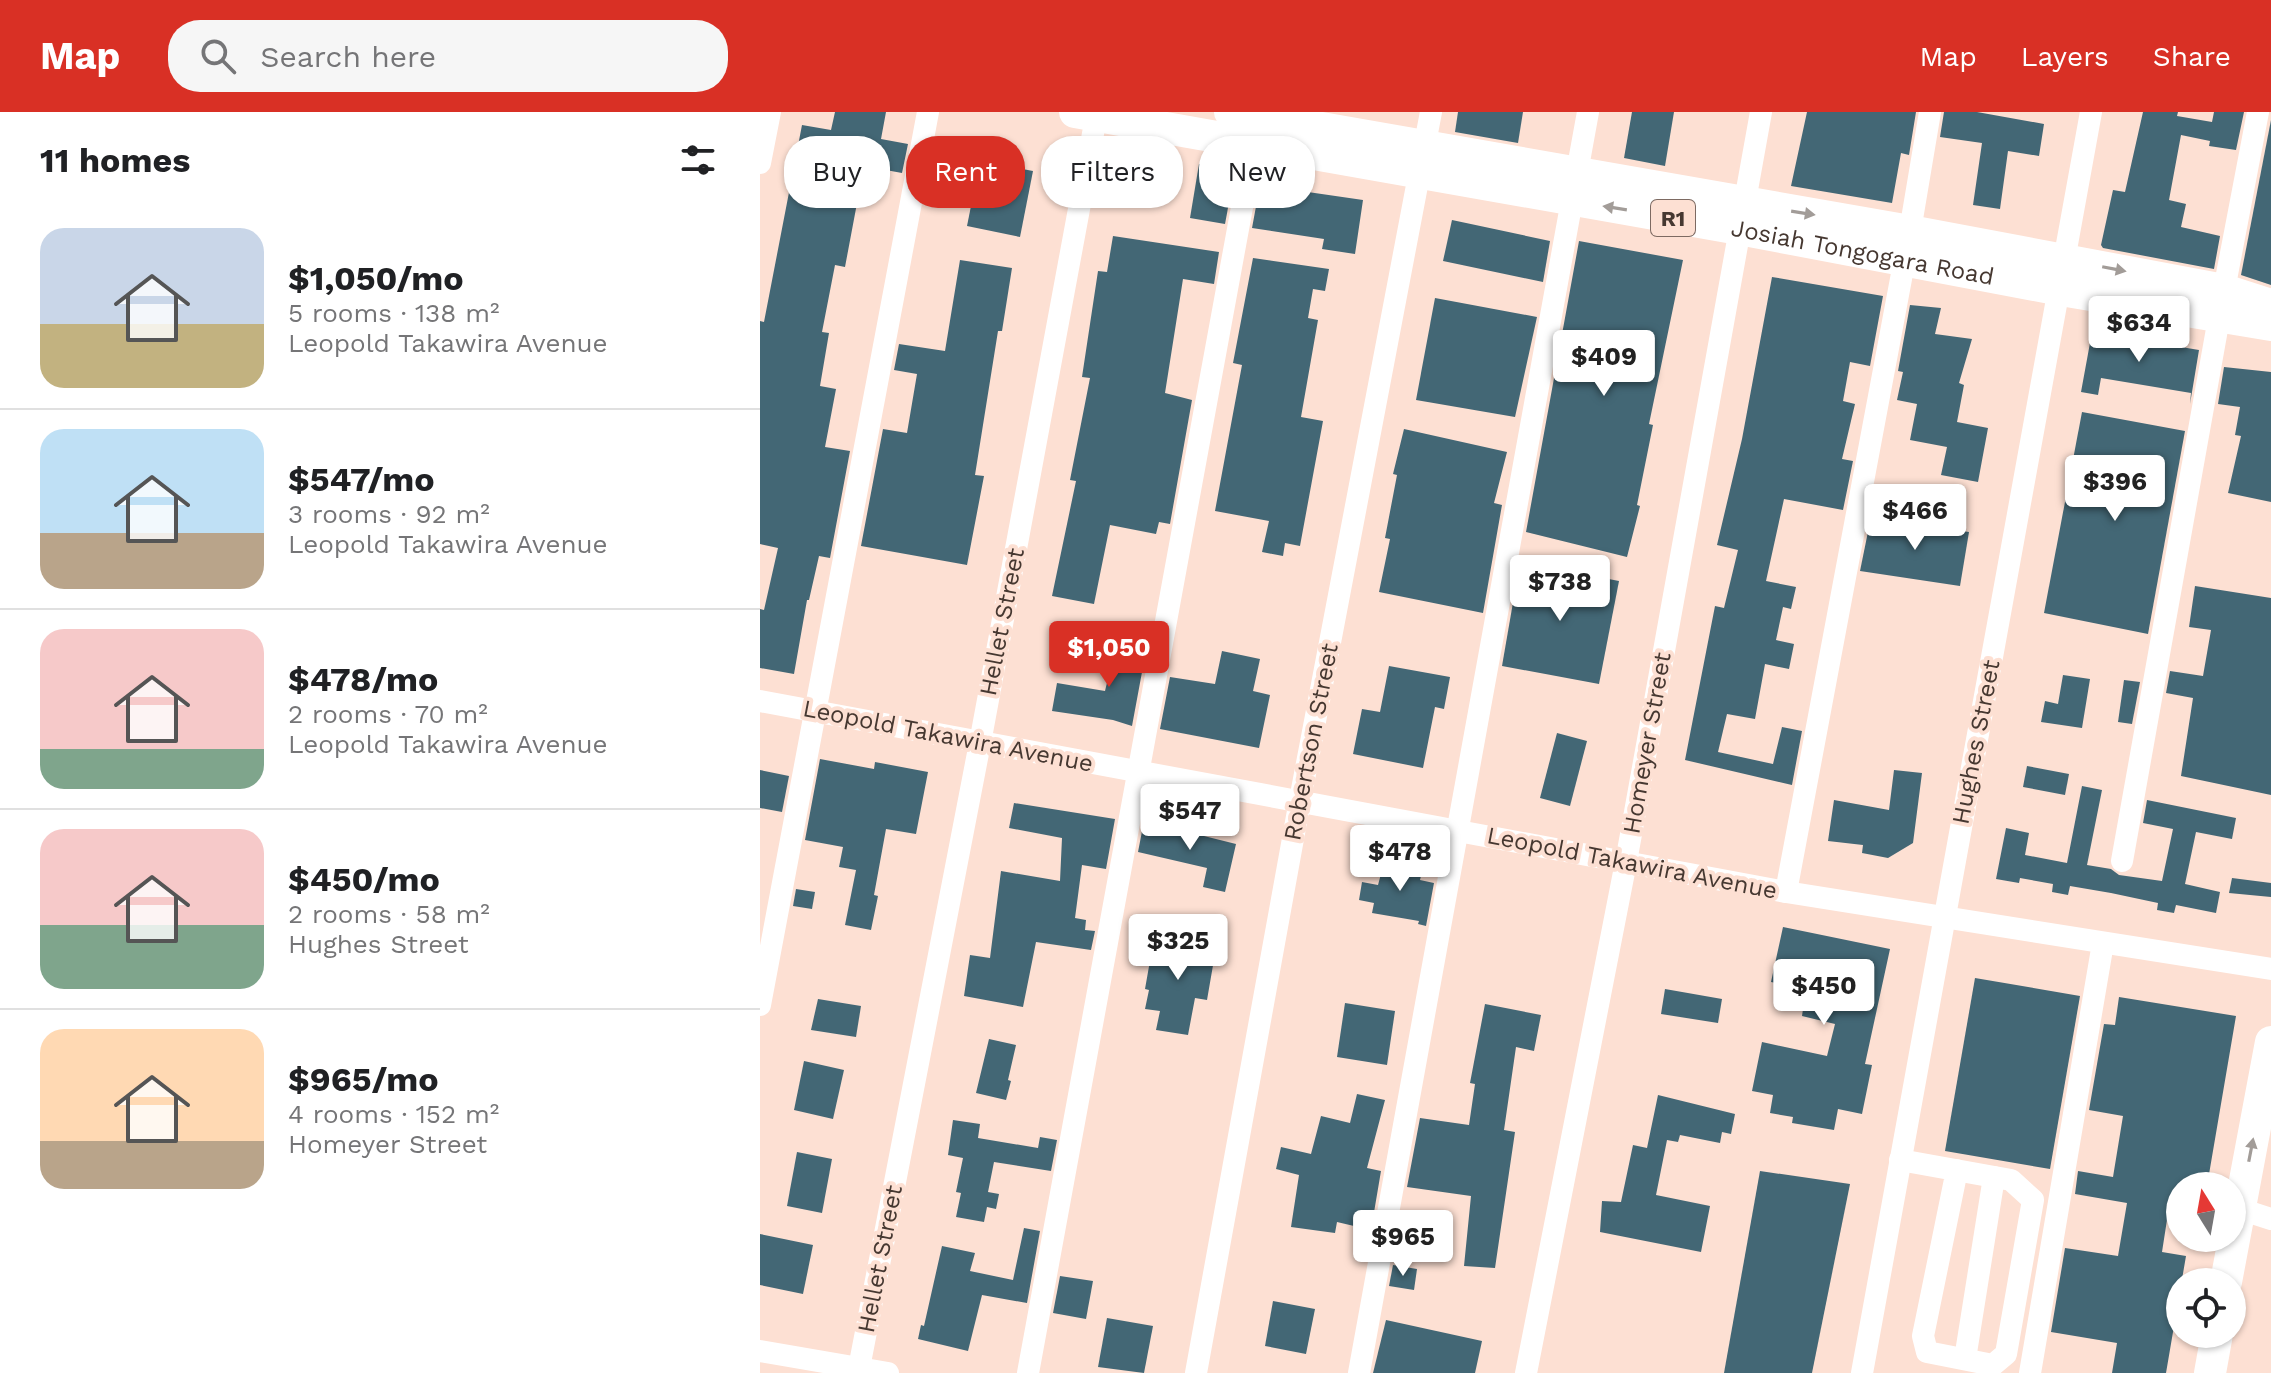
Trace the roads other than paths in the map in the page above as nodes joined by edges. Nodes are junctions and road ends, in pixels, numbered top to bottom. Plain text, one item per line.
1 (770, 112) edge
2 (928, 112) edge
3 (1431, 112) edge
4 (1588, 112) edge
5 (1761, 112) edge
6 (1930, 112) edge
7 (2091, 112) edge
8 (2258, 112) edge
9 (1089, 113) edge
10 (1250, 121) edge
11 (1422, 160) junction
12 (760, 163) edge
13 (1574, 187) junction
14 (1742, 216) junction
15 (1910, 231) junction
16 (2063, 275) junction
17 (2221, 304) junction
18 (2271, 305) edge
19 (2271, 325) edge
20 (760, 701) edge
21 (815, 712) junction
22 (980, 743) junction
23 (1138, 771) junction
24 (1300, 800) junction
25 (1458, 830) junction
26 (2122, 861) dead end
27 (1626, 862) junction
28 (1786, 892) junction
29 (1943, 917) junction
30 (2103, 943) junction
31 (2271, 969) edge
32 (760, 1005) edge
33 (2271, 1042) edge
34 (1900, 1160) junction
35 (1957, 1170) junction
36 (1994, 1177) junction
37 (2246, 1177) edge
38 (2246, 1211) edge
39 (2271, 1219) edge
40 (2214, 1348) edge
41 (760, 1351) edge
42 (1965, 1359) junction
43 (859, 1368) junction
44 (888, 1373) edge
45 (1028, 1373) edge
46 (1196, 1373) edge
47 (1359, 1373) edge
48 (1526, 1373) edge
49 (1862, 1373) edge
50 (2030, 1373) edge
51 (2210, 1373) edge

1 - 12 street
2 - 21 street
3 - 11 street, Robertson Street
4 - 13 street
5 - 14 street, Homeyer Street
6 - 15 street
7 - 16 street, Hughes Street
8 - 17 street
9 - 10 highway, Josiah Tongogara Road / R1
9 - 22 street, Hellet Street
10 - 11 highway, Josiah Tongogara Road / R1
10 - 23 street
11 - 13 highway, Josiah Tongogara Road / R1
11 - 24 street, Robertson Street
13 - 14 highway, Josiah Tongogara Road / R1
13 - 25 street
14 -> 15 highway, Josiah Tongogara Road / R1
14 - 16 highway, Josiah Tongogara Road / R1
14 - 27 street, Homeyer Street
15 - 16 highway, Josiah Tongogara Road / R1
15 - 28 street
16 - 17 highway, Josiah Tongogara Road / R1
16 - 29 street, Hughes Street
17 - 18 highway, Josiah Tongogara Road / R1
17 - 19 highway, Josiah Tongogara Road / R1
17 - 26 street
20 - 21 street, Leopold Takawira Avenue
21 - 22 street, Leopold Takawira Avenue
21 - 32 street
22 - 23 street, Leopold Takawira Avenue
22 - 43 street, Hellet Street
23 - 24 street, Leopold Takawira Avenue
23 - 45 street
24 - 25 street, Leopold Takawira Avenue
24 - 46 street, Robertson Street
25 - 27 street, Leopold Takawira Avenue
25 - 47 street
27 - 28 street, Leopold Takawira Avenue
27 - 48 street, Homeyer Street
28 - 29 street, Leopold Takawira Avenue
29 - 30 street, Leopold Takawira Avenue
29 - 34 street, Hughes Street
30 - 31 street, Leopold Takawira Avenue
30 - 50 street
37 -> 33 highway
34 - 35 street
34 - 49 street, Hughes Street
35 - 36 street
35 - 42 street
36 - 42 street
36 - 42 street
38 - 39 street
40 - 51 highway
41 - 43 street
43 - 44 street

